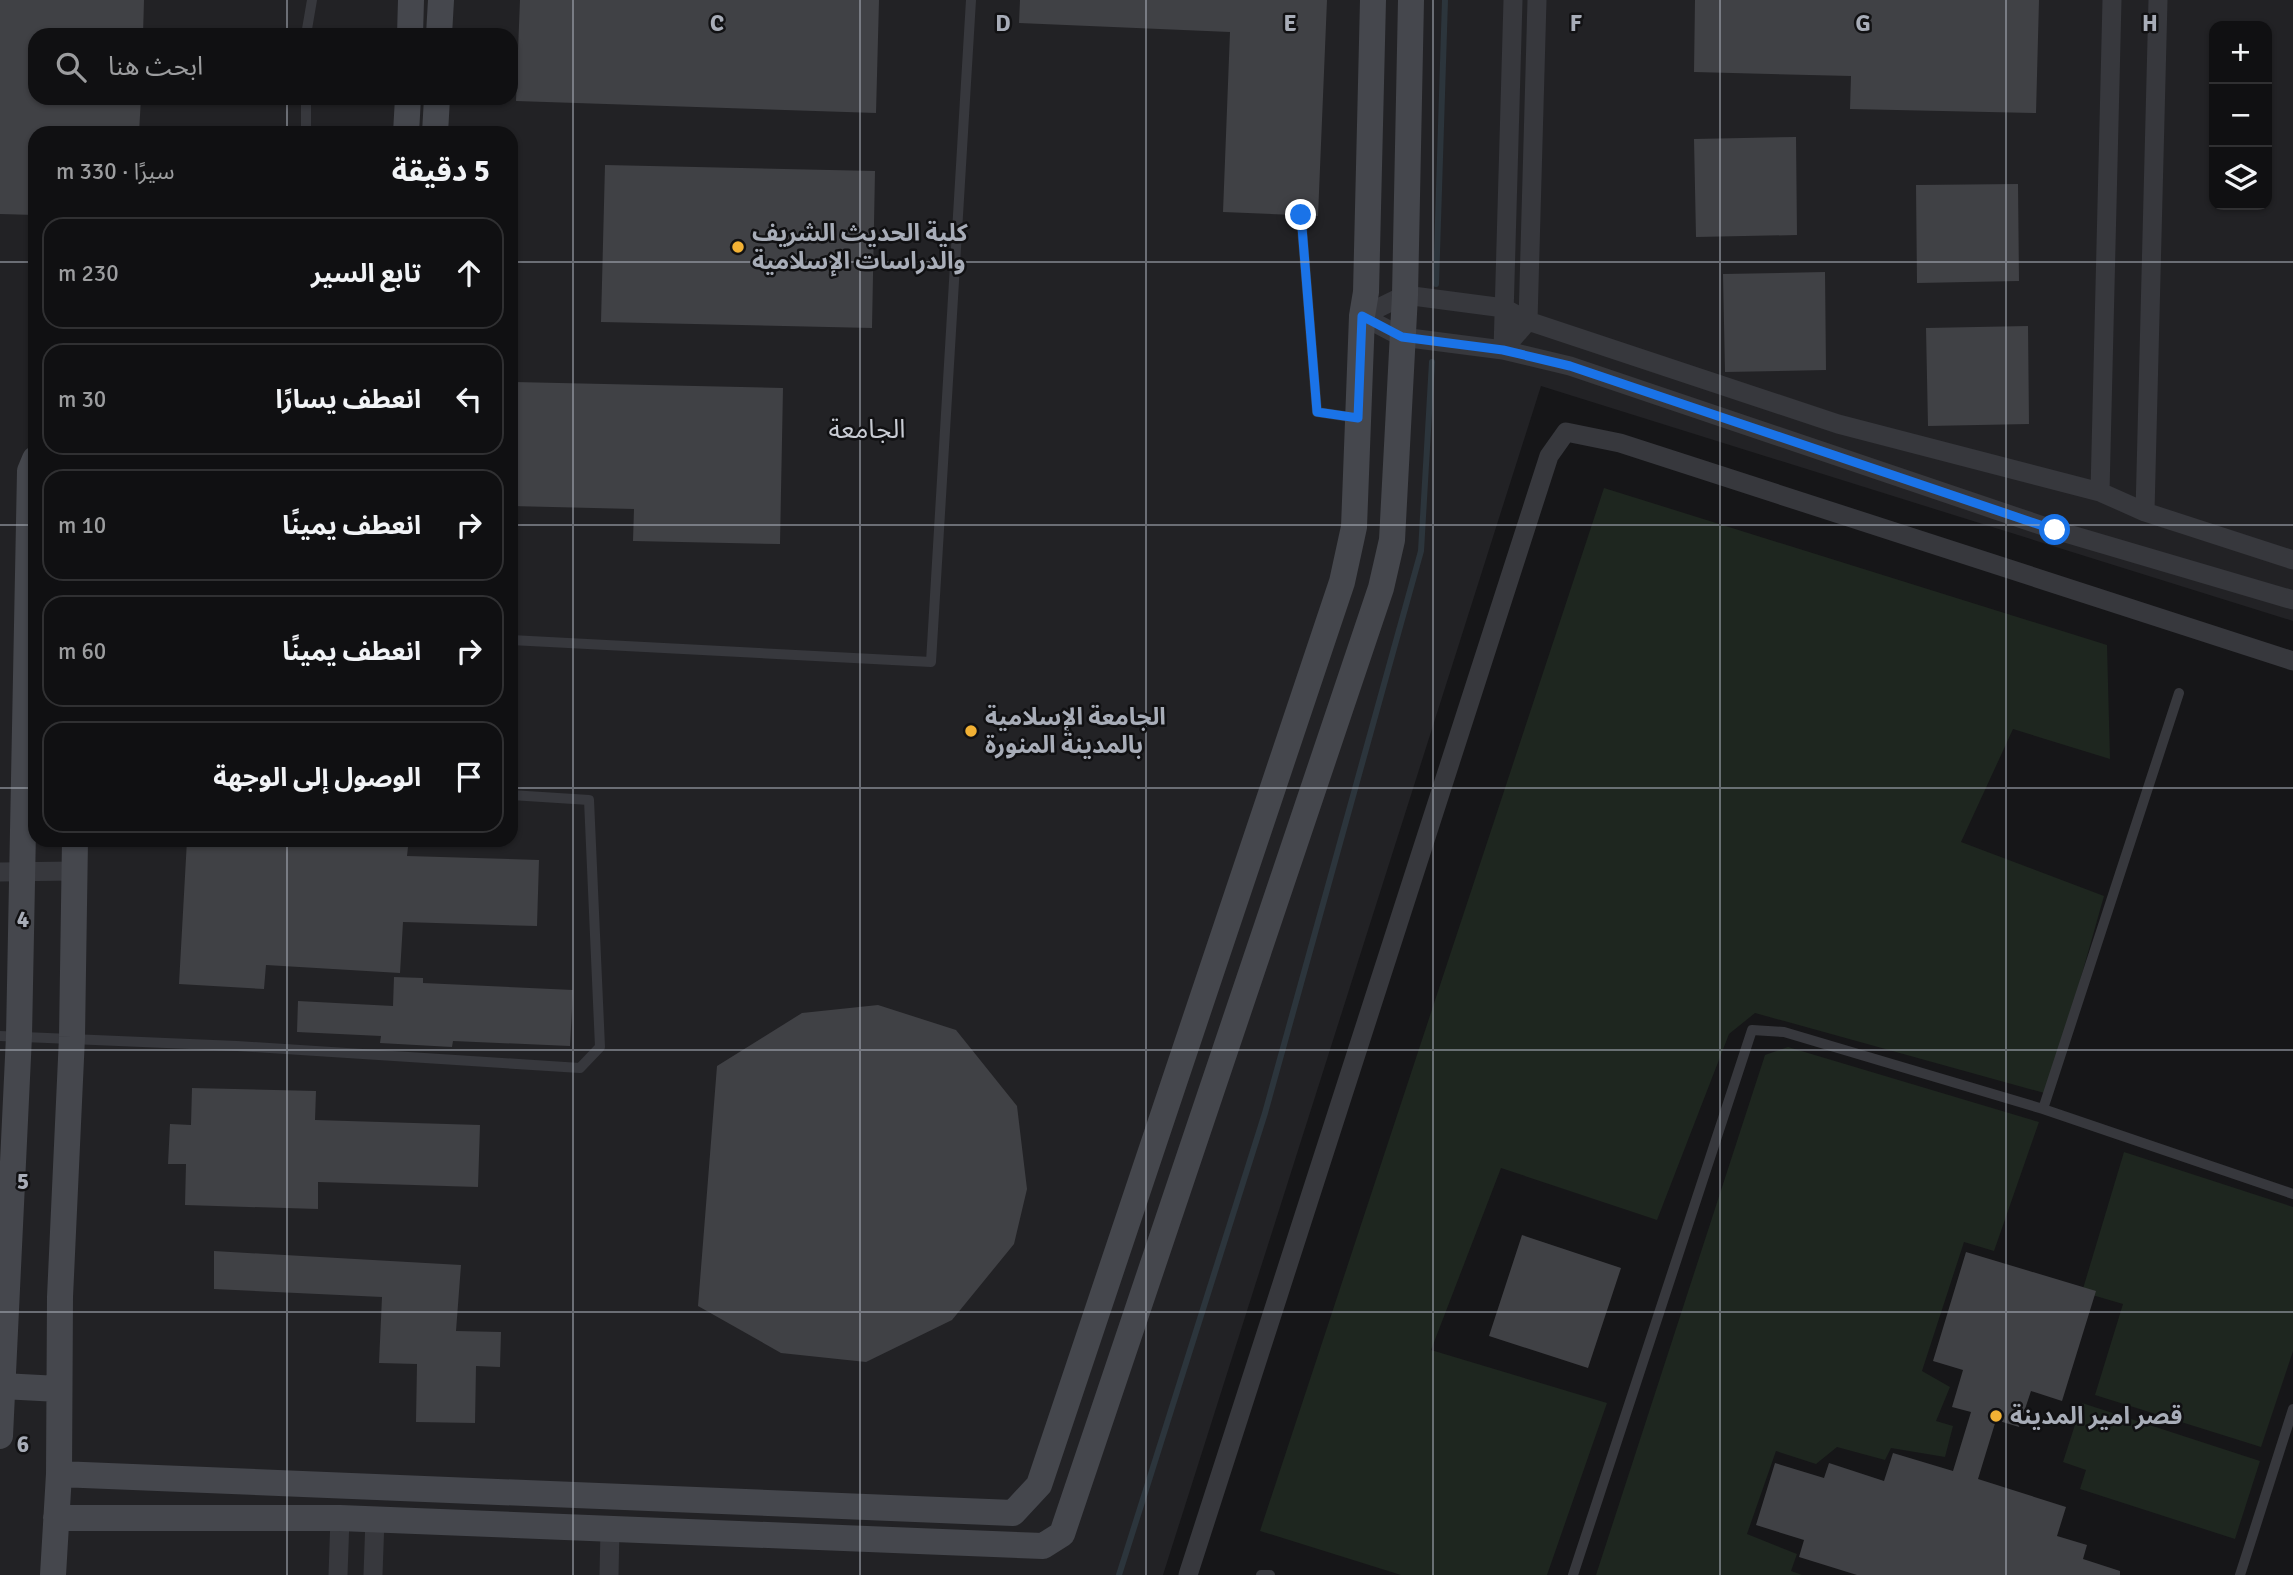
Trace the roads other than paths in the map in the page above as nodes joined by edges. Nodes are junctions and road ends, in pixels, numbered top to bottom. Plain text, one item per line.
1 (312, 0) edge
2 (411, 0) edge
3 (441, 0) edge
4 (971, 0) edge
5 (1373, 0) edge
6 (1411, 0) edge
7 (1513, 0) edge
8 (1537, 0) edge
9 (2112, 0) edge
10 (2158, 0) edge
11 (307, 28) edge
12 (410, 28) edge
13 (439, 28) edge
14 (306, 105) edge
15 (408, 105) edge
16 (437, 105) edge
17 (306, 126) edge
18 (406, 126) edge
19 (436, 126) edge
20 (1301, 215) dead end
21 (1405, 295) junction
22 (1504, 308) junction
23 (1362, 316) junction
24 (1528, 321) junction
25 (1402, 337) junction
26 (1503, 350) junction
27 (1358, 418) junction
28 (2100, 492) junction
29 (2145, 512) junction
30 (2293, 560) edge
31 (2293, 600) edge
32 (518, 640) edge
33 (2293, 661) edge
34 (2179, 693) dead end
35 (28, 753) edge
36 (518, 795) edge
37 (75, 847) edge
38 (74, 871) junction
39 (12, 872) edge
40 (10, 1036) edge
41 (72, 1037) junction
42 (2043, 1109) junction
43 (2293, 1194) edge
44 (4, 1244) edge
45 (2, 1386) junction
46 (59, 1390) junction
47 (2293, 1409) edge
48 (0, 1436) edge
49 (59, 1474) junction
50 (56, 1518) junction
51 (340, 1518) junction
52 (375, 1519) junction
53 (610, 1529) junction
54 (53, 1575) edge
55 (338, 1575) edge
56 (373, 1575) edge
57 (609, 1575) edge
58 (1188, 1575) edge
59 (1261, 1575) edge
60 (1270, 1575) edge
61 (1573, 1575) edge
62 (2240, 1575) edge

1 - 11 lane
2 - 12 main road
3 - 13 main road
4 - 32 lane
5 - 23 main road
6 - 21 main road
7 - 22 street
8 - 24 street
9 - 28 street
10 - 29 street
14 - 17 lane
15 - 18 main road
16 - 19 main road
20 - 27 lane
21 - 22 street
21 - 23 street
21 - 25 main road
22 - 24 street
22 - 26 street
23 - 25 street
23 - 27 main road
24 - 26 street
24 - 28 street
25 - 26 street
25 - 53 main road
26 - 31 street
27 - 49 main road
28 - 29 street
29 - 30 street
33 - 58 street
34 - 42 lane
35 - 39 main road
36 - 41 lane
37 - 38 main road
38 - 39 street
38 - 41 main road
39 - 40 main road
40 - 41 lane
40 - 44 main road
41 - 46 main road
42 - 43 lane
42 - 61 lane
44 - 45 main road
45 - 46 main road
45 - 48 main road
46 - 49 main road
47 - 62 lane
49 - 50 main road
50 - 51 main road
50 - 54 main road
51 - 52 main road
51 - 55 street
52 - 53 main road
52 - 56 street
53 - 57 street
59 - 60 lane

